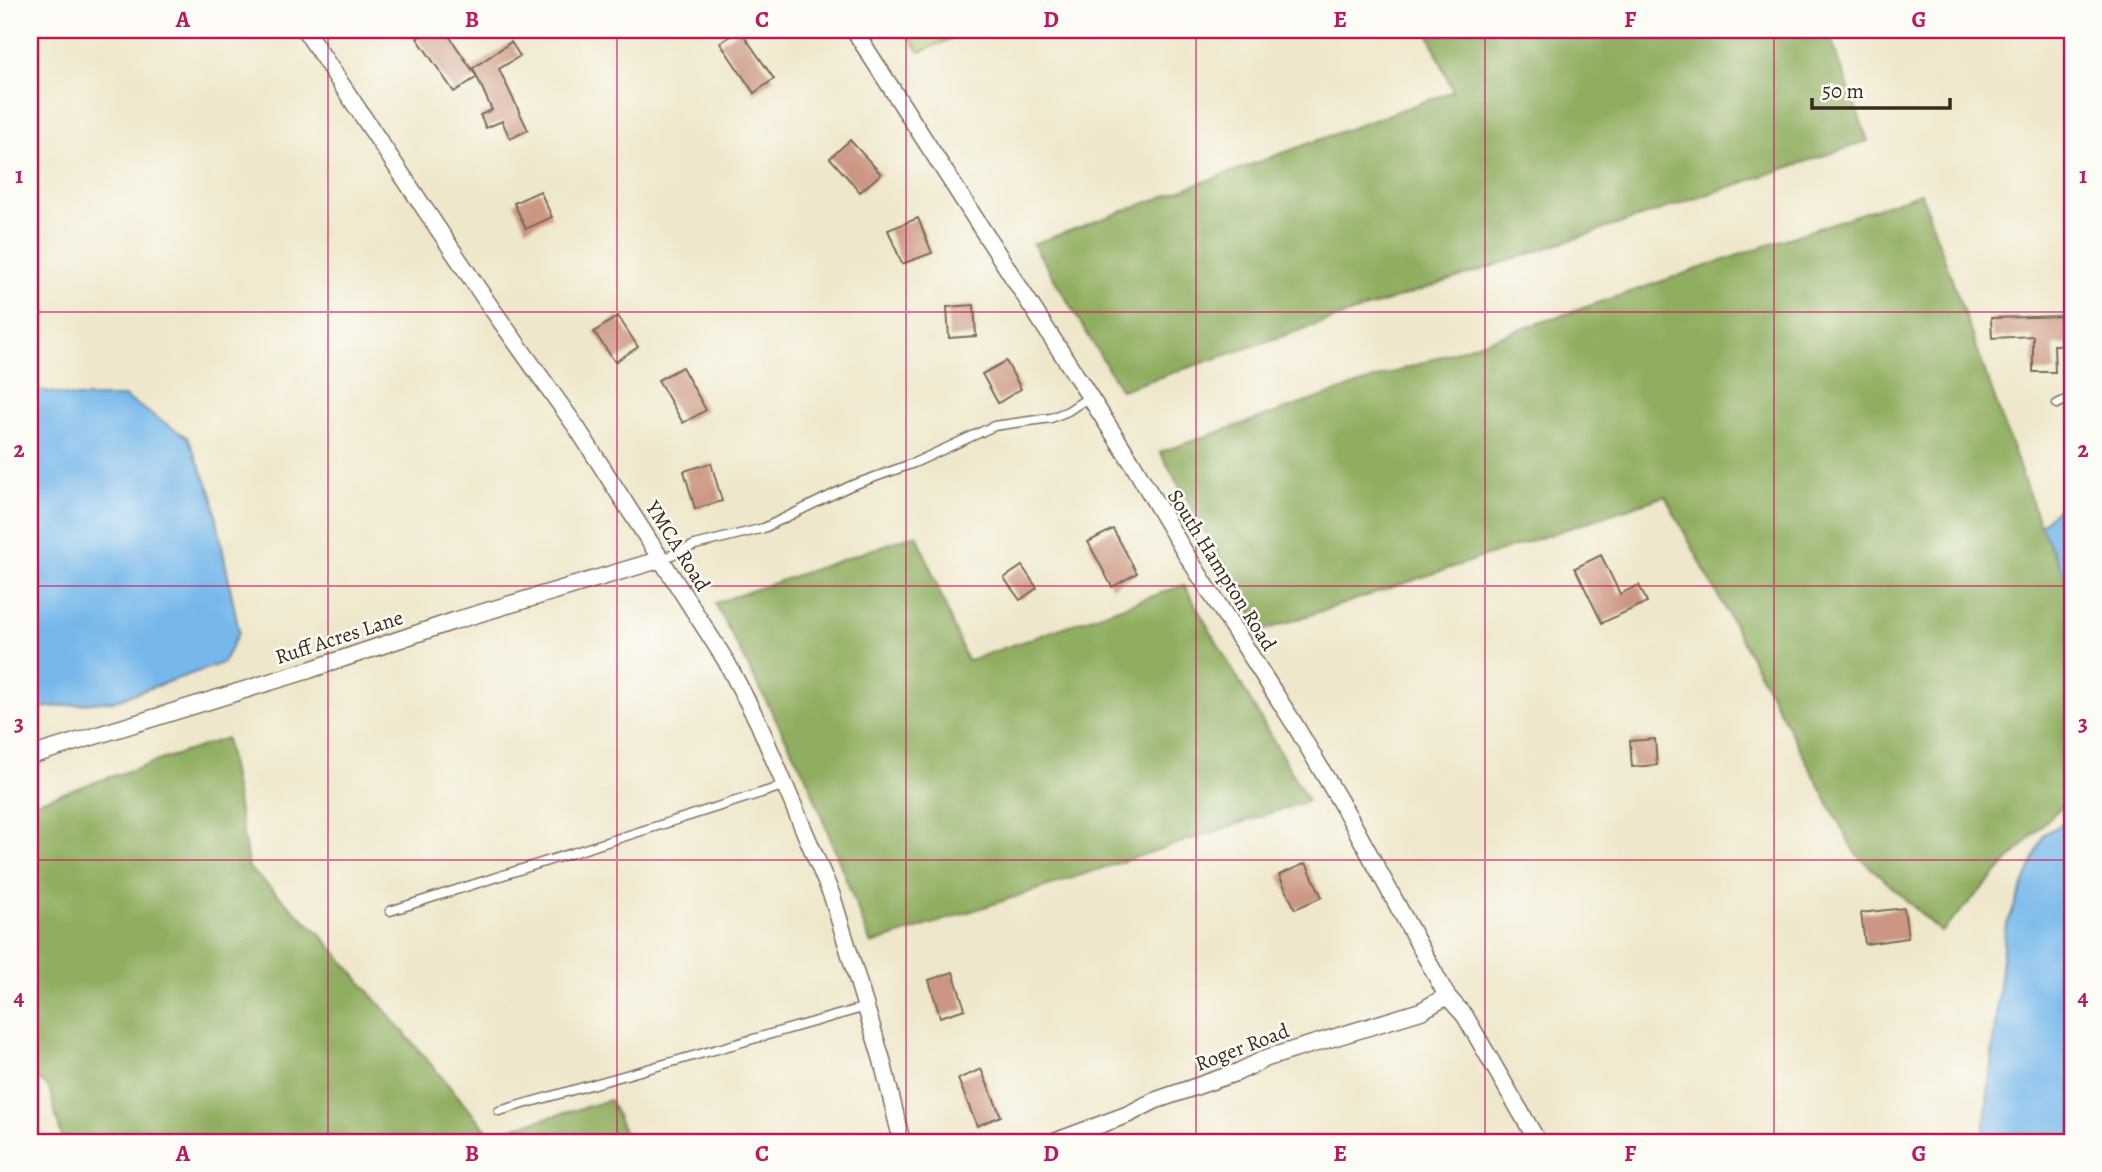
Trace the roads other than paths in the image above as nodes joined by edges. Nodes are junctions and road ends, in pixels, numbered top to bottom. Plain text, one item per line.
1 (305, 30) edge
2 (854, 30) edge
3 (1089, 397) junction
4 (2072, 397) edge
5 (2057, 404) dead end
6 (662, 559) junction
7 (30, 756) edge
8 (786, 785) junction
9 (390, 911) dead end
10 (1447, 996) junction
11 (866, 1007) junction
12 (499, 1111) dead end
13 (902, 1142) edge
14 (1054, 1142) edge
15 (1538, 1142) edge

1 - 6 street, YMCA Road
2 - 3 street, South Hampton Road
3 - 6 lane
3 - 10 street, South Hampton Road
4 - 5 lane
6 - 7 street, Ruff Acres Lane
6 - 8 street, YMCA Road
8 - 9 lane
8 - 11 street, YMCA Road
10 - 14 street, Roger Road
10 - 15 street, South Hampton Road
11 - 12 lane
11 - 13 street, YMCA Road

